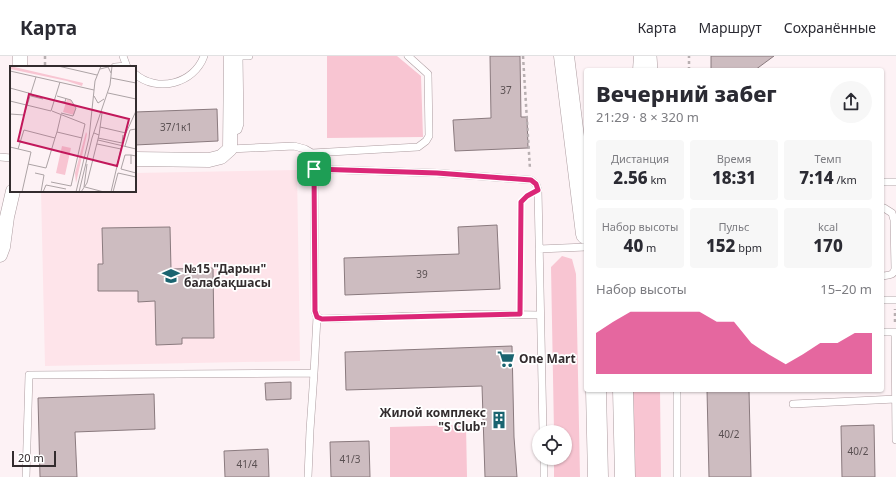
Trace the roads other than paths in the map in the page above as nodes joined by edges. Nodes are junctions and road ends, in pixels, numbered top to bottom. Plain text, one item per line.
1 (123, 56) edge
2 (204, 56) edge
3 (231, 56) edge
4 (239, 56) edge
5 (249, 56) edge
6 (408, 56) edge
7 (564, 56) edge
8 (644, 56) edge
9 (653, 56) edge
10 (127, 66) edge
11 (643, 68) edge
12 (654, 68) edge
13 (136, 75) edge
14 (230, 133) junction
15 (230, 149) junction
16 (312, 153) junction
17 (136, 159) edge
18 (314, 169) junction
19 (884, 182) edge
20 (896, 182) edge
21 (13, 192) edge
22 (884, 208) dead end
23 (584, 218) edge
24 (584, 247) edge
25 (538, 249) junction
26 (0, 255) edge
27 (884, 276) edge
28 (884, 300) edge
29 (896, 300) edge
30 (540, 315) junction
31 (317, 317) junction
32 (884, 332) edge
33 (314, 372) junction
34 (596, 392) edge
35 (623, 392) edge
36 (677, 392) edge
37 (896, 399) edge
38 (793, 404) dead end
39 (543, 425) edge
40 (896, 440) edge
41 (544, 465) edge
42 (26, 477) edge
43 (308, 477) edge
44 (544, 477) edge
45 (598, 477) edge
46 (625, 477) edge
47 (678, 477) edge

1 - 10 lane
2 - 13 lane
3 - 14 street
4 - 5 lane
4 - 14 lane
6 - 16 lane
7 - 23 main road
8 - 11 main road
9 - 12 lane
14 - 15 street
15 - 16 lane
15 - 17 street
16 - 18 lane
18 - 25 lane
18 - 31 lane
19 - 20 lane
21 - 26 street
22 - 27 lane
24 - 25 lane
25 - 30 lane
28 - 29 lane
30 - 31 lane
30 - 39 lane
31 - 33 lane
32 - 37 lane
33 - 42 lane
33 - 43 lane
34 - 45 main road
35 - 46 main road
36 - 47 lane
37 - 38 lane
37 - 40 lane
41 - 44 lane

